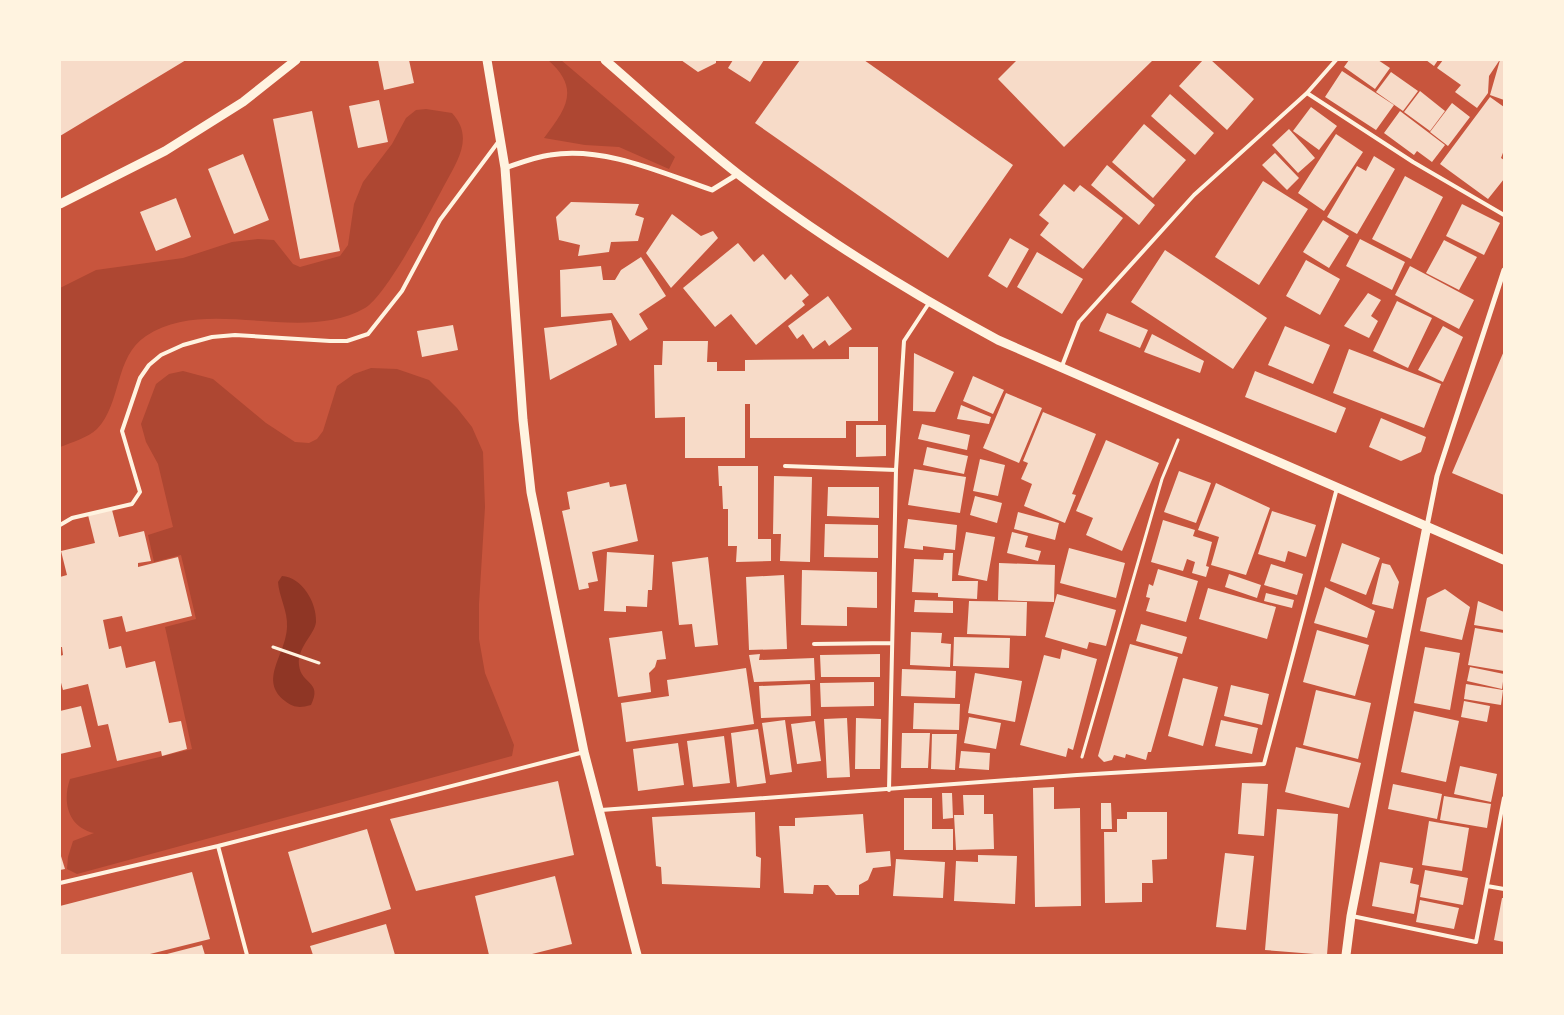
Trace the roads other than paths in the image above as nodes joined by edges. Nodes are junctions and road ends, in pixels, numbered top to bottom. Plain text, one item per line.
1 (296, 60) edge
2 (487, 60) edge
3 (606, 60) edge
4 (1336, 60) edge
5 (1307, 93) junction
6 (501, 140) junction
7 (506, 168) junction
8 (738, 174) junction
9 (60, 204) edge
10 (1504, 215) edge
11 (1504, 270) edge
12 (930, 303) junction
13 (1062, 366) junction
14 (785, 466) dead end
15 (896, 470) junction
16 (1337, 486) junction
17 (60, 525) edge
18 (1427, 526) junction
19 (1504, 560) edge
20 (892, 643) junction
21 (814, 644) dead end
22 (584, 752) junction
23 (889, 790) junction
24 (1504, 798) edge
25 (598, 810) junction
26 (218, 846) junction
27 (60, 883) edge
28 (1487, 886) junction
29 (1504, 889) edge
30 (1351, 916) junction
31 (247, 955) edge
32 (637, 955) edge
33 (1346, 955) edge

1 - 9 street
2 - 6 street
3 - 8 street
4 - 5 lane
5 - 10 lane
5 - 13 lane
6 - 7 street
6 - 17 lane
7 - 8 street
7 - 22 street
8 - 12 street
11 - 18 street
12 - 13 street
12 - 15 lane
13 - 16 street
14 - 15 lane
15 - 20 lane
16 - 18 street
16 - 23 lane
18 - 19 street
18 - 30 street
20 - 21 lane
20 - 23 lane
22 - 25 street
22 - 26 lane
23 - 25 lane
24 - 28 lane
25 - 32 street
26 - 27 lane
26 - 31 lane
28 - 29 lane
28 - 30 lane
30 - 33 street

